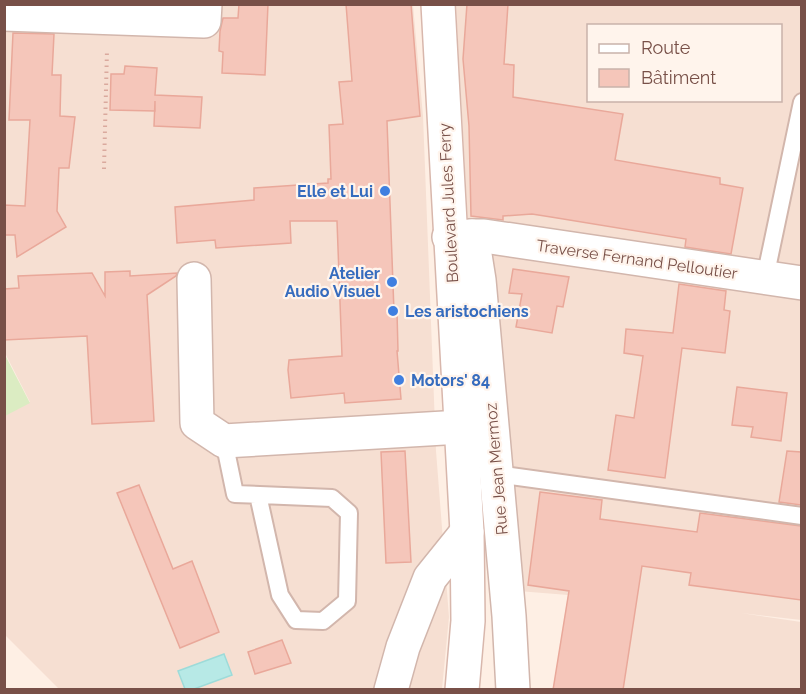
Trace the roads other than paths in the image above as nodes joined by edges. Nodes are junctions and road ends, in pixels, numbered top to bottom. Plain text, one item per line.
1 (205, 4) edge
2 (438, 4) edge
3 (4, 14) edge
4 (801, 102) edge
5 (460, 237) junction
6 (765, 278) junction
7 (194, 279) dead end
8 (801, 283) edge
9 (461, 427) junction
10 (224, 441) junction
11 (496, 474) junction
12 (258, 495) junction
13 (801, 516) edge
14 (467, 532) junction
15 (391, 690) edge
16 (462, 690) edge
17 (513, 690) edge

1 - 3 street
2 - 5 street, Boulevard Jules Ferry
4 - 6 lane
5 - 6 street, Traverse Fernand Pelloutier
5 - 9 street, Boulevard Jules Ferry
5 - 11 street, Rue Jean Mermoz
6 - 8 street, Traverse Fernand Pelloutier
7 - 10 street
9 - 10 street
9 - 14 street, Boulevard Jules Ferry
10 - 12 lane
11 - 13 lane
11 - 17 street, Rue Jean Mermoz
12 - 12 lane
14 - 15 street
14 - 16 street, Boulevard Jules Ferry

